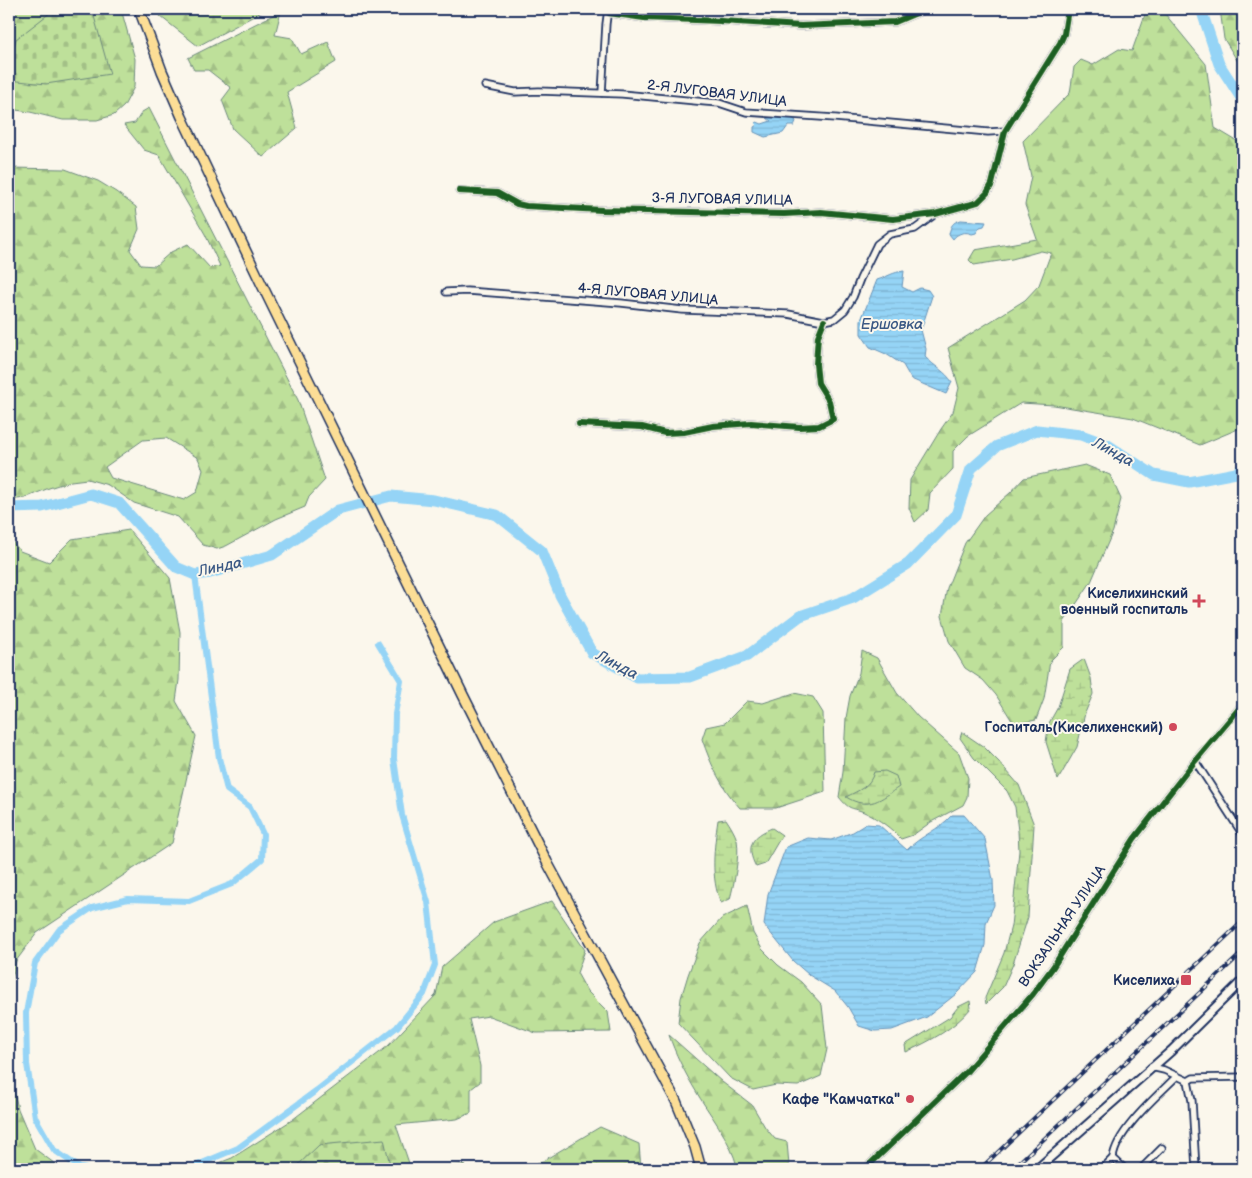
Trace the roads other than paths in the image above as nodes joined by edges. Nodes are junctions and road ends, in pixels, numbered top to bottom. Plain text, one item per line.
1 (139, 9) edge
2 (929, 9) edge
3 (1068, 9) edge
4 (609, 11) edge
5 (486, 86) dead end
6 (602, 93) junction
7 (1005, 130) junction
8 (458, 191) dead end
9 (935, 214) junction
10 (446, 292) dead end
11 (824, 321) junction
12 (579, 424) dead end
13 (1243, 704) edge
14 (1195, 761) junction
15 (1243, 835) edge
16 (1243, 980) edge
17 (1151, 1067) junction
18 (1177, 1076) junction
19 (1243, 1077) edge
20 (1188, 1081) junction
21 (1162, 1148) dead end
22 (1113, 1158) junction
23 (1040, 1168) edge
24 (701, 1169) edge
25 (865, 1169) edge
26 (1102, 1169) edge
27 (1125, 1169) edge
28 (1141, 1169) edge
29 (1196, 1169) edge

1 - 24 main road
2 - 4 street
3 - 7 street
4 - 6 street
5 - 6 street, 2-Я ЛУГОВАЯ УЛИЦА
6 - 7 street, 2-Я ЛУГОВАЯ УЛИЦА
7 - 9 street, 3-Я ЛУГОВАЯ УЛИЦА
8 - 9 street, 3-Я ЛУГОВАЯ УЛИЦА
9 - 11 street
10 - 11 street, 4-Я ЛУГОВАЯ УЛИЦА
11 - 12 street
13 - 14 street, ВОКЗАЛЬНАЯ УЛИЦА
14 - 15 street
14 - 25 street, ВОКЗАЛЬНАЯ УЛИЦА
16 - 17 street
17 - 18 street
17 - 23 street
18 - 20 street
18 - 22 street
19 - 20 street
20 - 29 street
21 - 28 street
22 - 26 street
22 - 27 street

